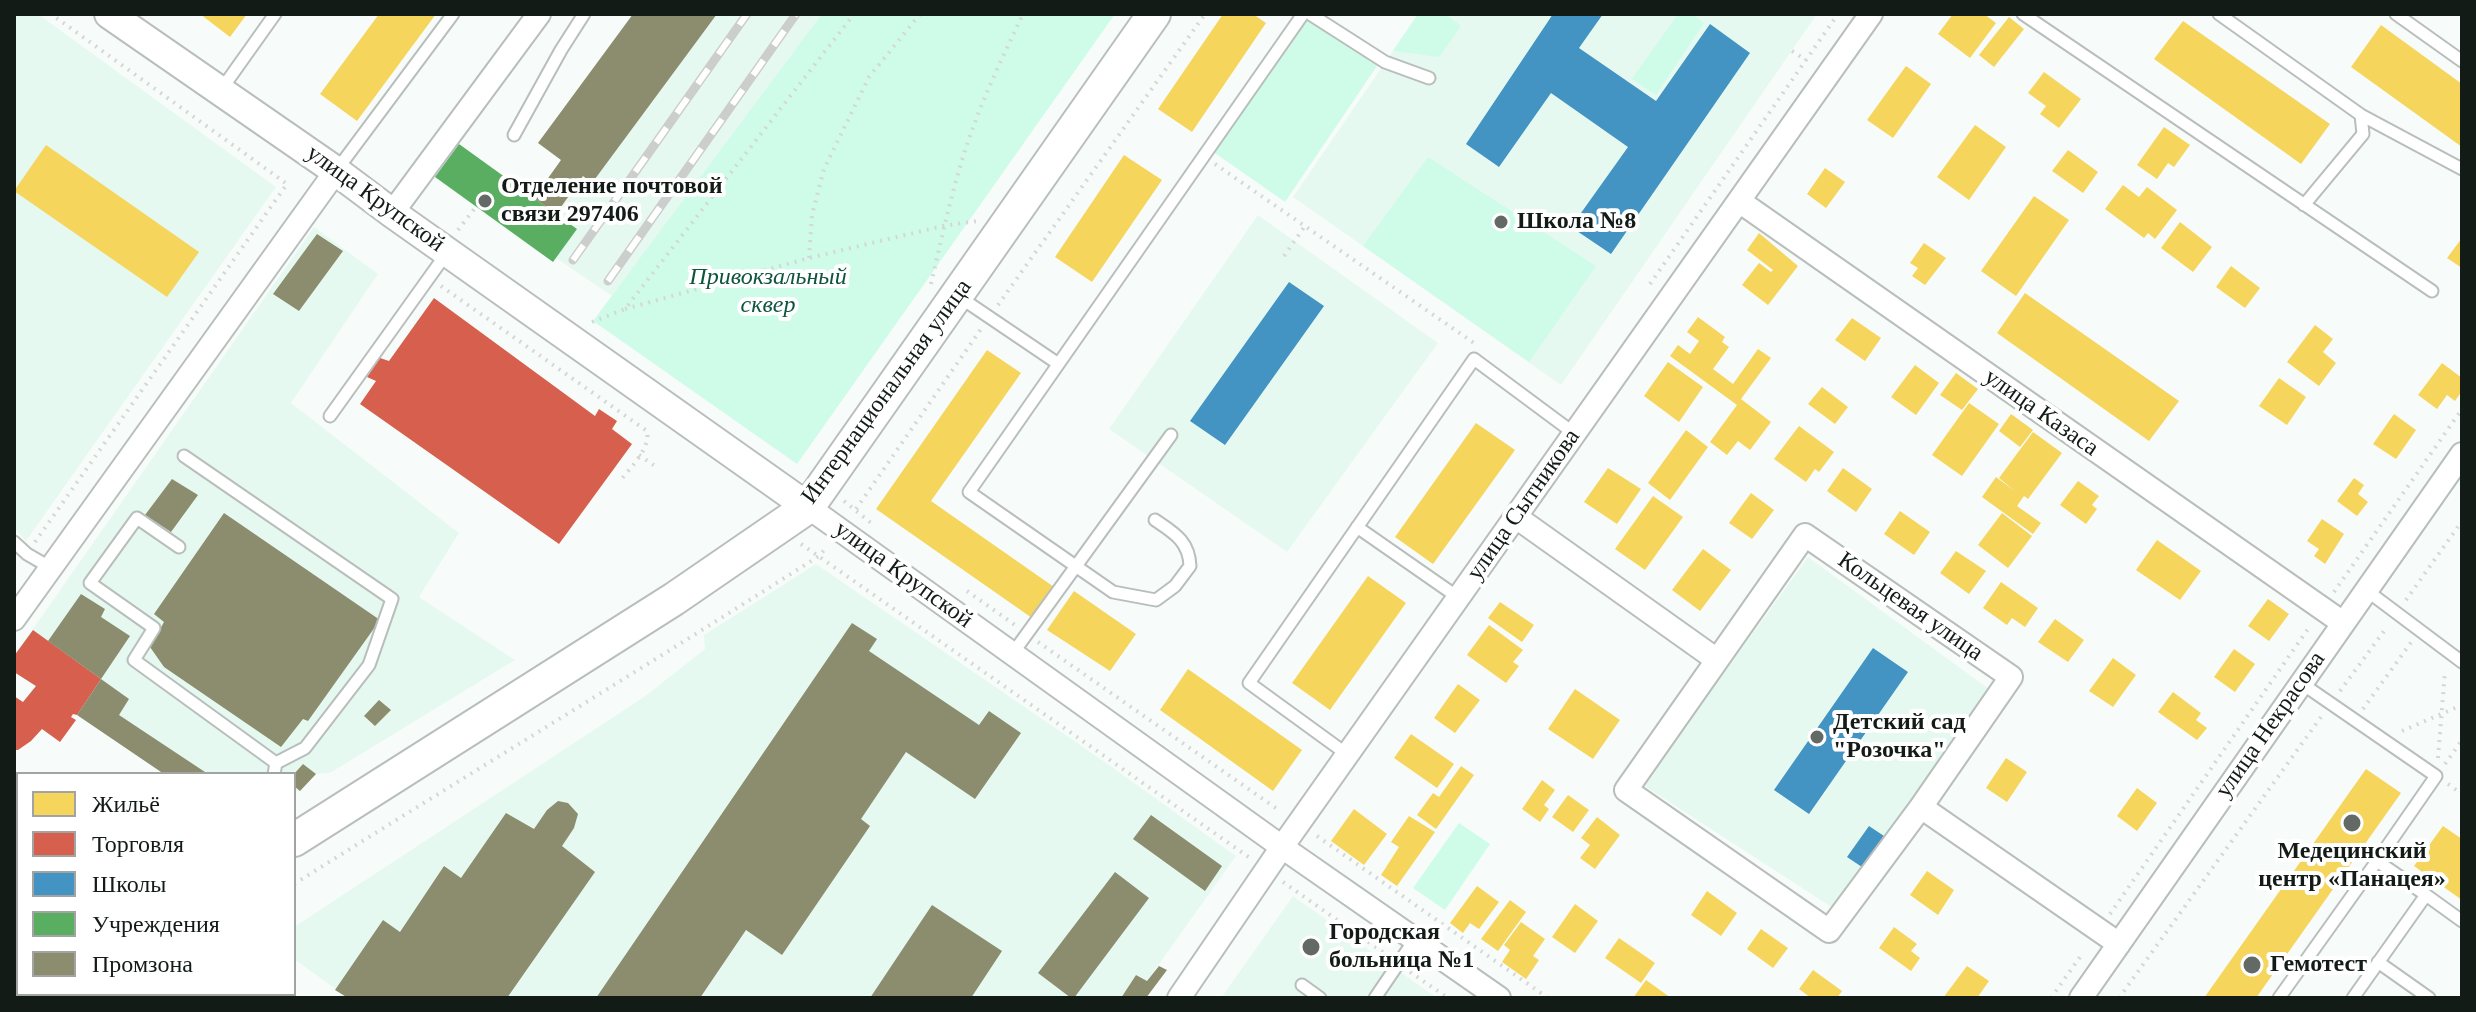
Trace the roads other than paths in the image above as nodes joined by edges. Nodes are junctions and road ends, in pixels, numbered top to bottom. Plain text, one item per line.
1 (109, 14) edge
2 (275, 14) edge
3 (453, 14) edge
4 (539, 14) edge
5 (584, 14) edge
6 (1154, 14) edge
7 (1303, 14) edge
8 (1310, 14) edge
9 (1871, 14) edge
10 (2023, 14) edge
11 (2219, 14) edge
12 (2396, 14) edge
13 (2462, 61) edge
14 (1429, 78) dead end
15 (221, 90) junction
16 (2361, 115) junction
17 (514, 135) dead end
18 (2462, 169) edge
19 (336, 171) junction
20 (1739, 201) junction
21 (2304, 205) junction
22 (392, 213) junction
23 (452, 242) junction
24 (2432, 291) dead end
25 (942, 295) junction
26 (1057, 363) junction
27 (330, 416) dead end
28 (1575, 434) junction
29 (1171, 435) dead end
30 (2462, 454) edge
31 (184, 456) dead end
32 (815, 497) junction
33 (1516, 517) junction
34 (1155, 520) dead end
35 (1357, 527) junction
36 (14, 542) edge
37 (179, 547) dead end
38 (1075, 565) junction
39 (51, 568) junction
40 (2366, 590) junction
41 (1459, 598) junction
42 (14, 619) edge
43 (2343, 623) junction
44 (1013, 653) junction
45 (1717, 660) junction
46 (2462, 662) edge
47 (2301, 683) junction
48 (1348, 755) junction
49 (275, 769) edge
50 (1921, 807) junction
51 (296, 839) edge
52 (1282, 847) junction
53 (2377, 861) junction
54 (2426, 895) junction
55 (2462, 921) edge
56 (1415, 939) junction
57 (2119, 944) junction
58 (2378, 962) junction
59 (1302, 985) dead end
60 (1179, 998) edge
61 (1320, 998) edge
62 (1375, 998) edge
63 (1499, 998) edge
64 (2081, 998) edge
65 (2279, 998) edge
66 (2353, 998) edge
67 (2429, 998) edge

1 - 15 street, улица Крупской
2 - 15 lane
3 - 19 lane
4 - 22 street
5 - 17 lane
6 - 25 main road, Интернациональная улица
7 - 26 lane
8 - 14 lane
9 - 20 street, улица Сытникова
10 - 21 lane
11 - 16 lane
12 - 13 lane
15 - 19 street, улица Крупской
16 - 18 lane
16 - 21 lane
19 - 22 street, улица Крупской
19 - 39 street
20 - 28 street, улица Сытникова
20 - 43 street, улица Казаса
21 - 24 lane
22 - 23 street, улица Крупской
23 - 27 lane
23 - 32 street, улица Крупской
25 - 26 lane
25 - 32 main road, Интернациональная улица
26 - 38 lane
28 - 33 street, улица Сытникова
28 - 35 lane
29 - 38 lane
30 - 40 street, улица Некрасова
31 - 49 lane
32 - 44 street, улица Крупской
32 - 51 main road, Интернациональная улица
33 - 41 street, улица Сытникова
33 - 45 street
34 - 38 lane
35 - 41 lane
35 - 48 lane
36 - 39 lane
37 - 49 lane
38 - 44 lane
39 - 42 street
40 - 43 street, улица Некрасова
40 - 46 lane
41 - 48 street, улица Сытникова
43 - 47 street, улица Некрасова
44 - 52 street, улица Крупской
45 - 50 street, Кольцевая улица
45 - 50 street, Кольцевая улица
47 - 53 lane
47 - 57 street, улица Некрасова
48 - 52 street, улица Сытникова
50 - 57 street
52 - 56 street, улица Крупской
52 - 60 street, улица Сытникова
53 - 54 lane
53 - 65 lane
54 - 55 lane
54 - 58 lane
56 - 62 lane
56 - 63 street, улица Крупской
57 - 64 street, улица Некрасова
58 - 66 lane
58 - 67 lane
59 - 61 lane

